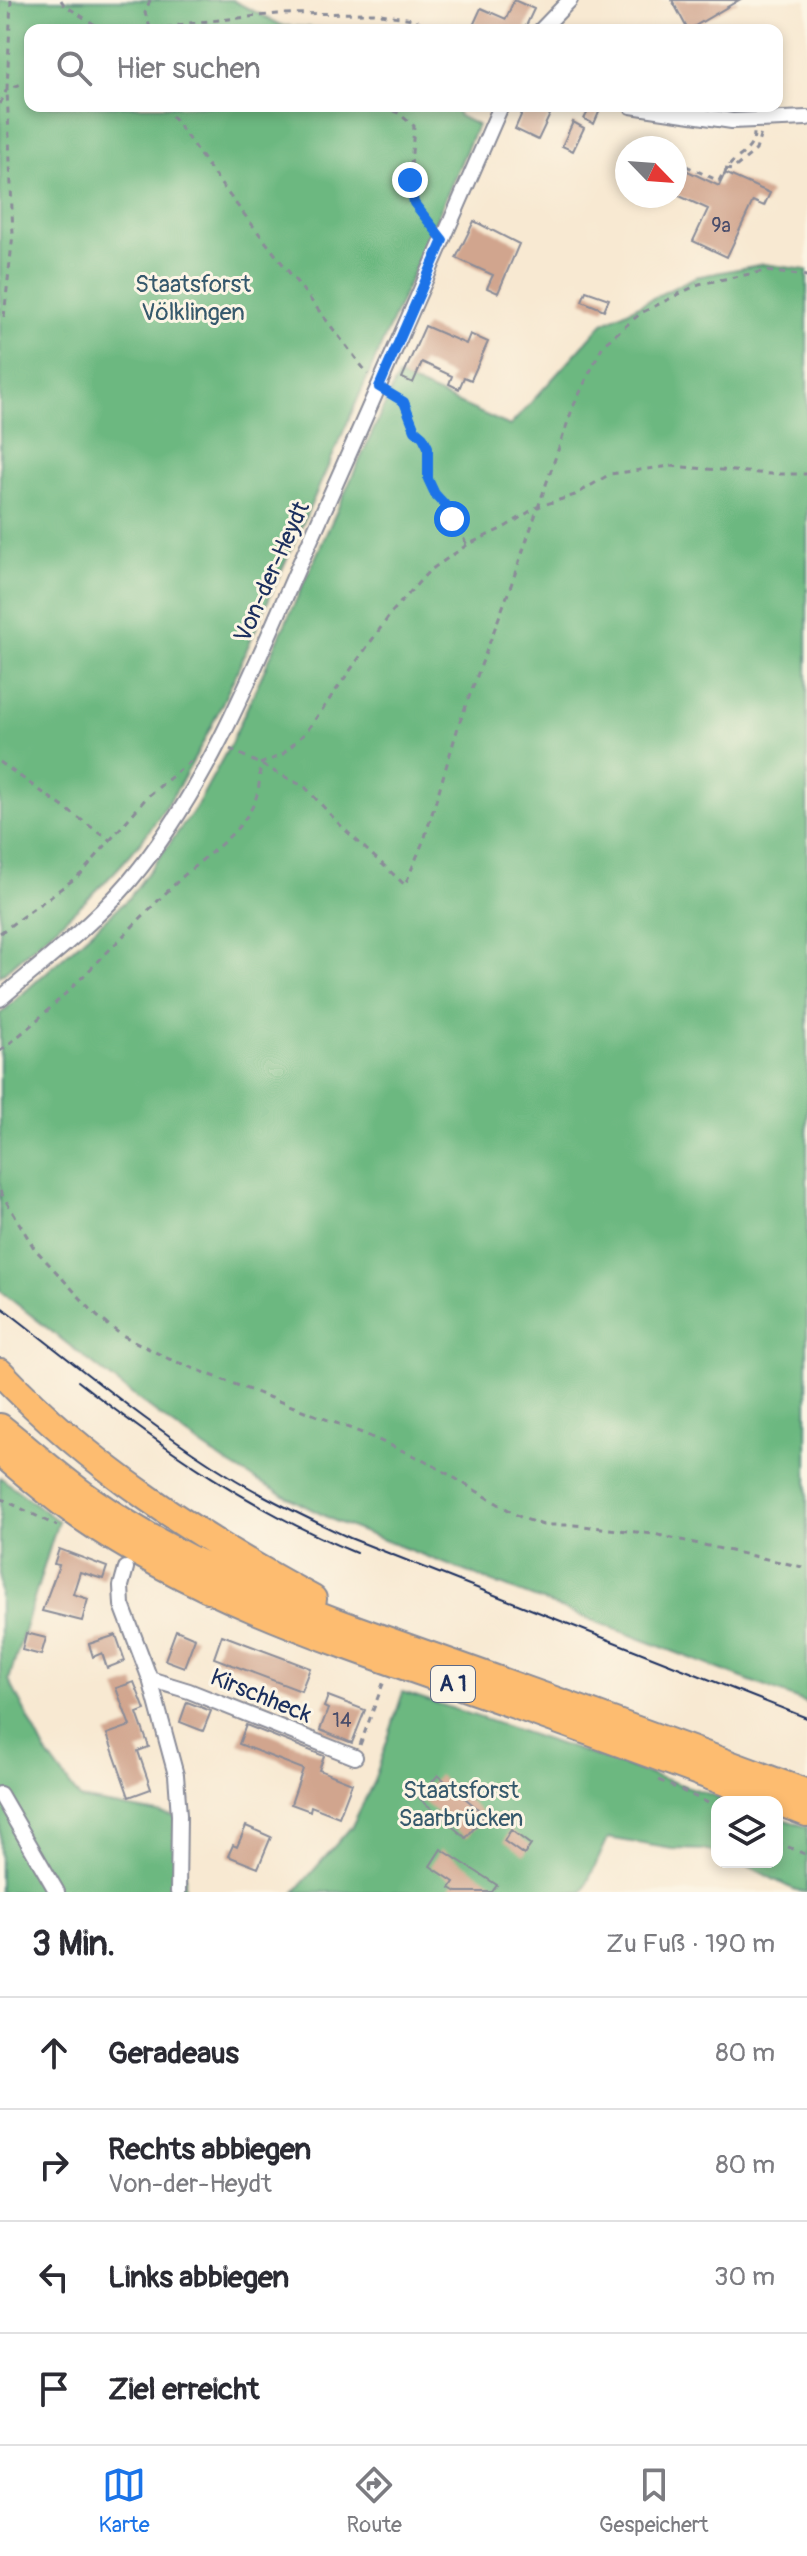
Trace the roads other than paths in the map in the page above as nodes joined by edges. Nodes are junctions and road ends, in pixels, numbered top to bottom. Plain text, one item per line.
1 (570, 0) edge
2 (547, 24) edge
3 (498, 112) edge
4 (665, 112) edge
5 (807, 118) edge
6 (0, 999) edge
7 (0, 1372) edge
8 (0, 1427) edge
9 (0, 1452) edge
10 (0, 1460) edge
11 (29, 1476) junction
12 (126, 1568) dead end
13 (411, 1648) junction
14 (150, 1679) junction
15 (355, 1757) road end
16 (807, 1793) edge
17 (0, 1794) edge
18 (807, 1813) edge
19 (57, 1892) edge
20 (178, 1892) edge

1 - 2 street
3 - 6 street, Von-der-Heydt
4 - 5 street
7 - 13 highway
8 - 13 highway, A 1
9 - 11 highway, A 1
10 - 11 highway
11 - 18 highway, A 1
12 - 14 street
13 - 16 highway, A 1
14 - 15 street, Kirschheck
14 - 20 street
17 - 19 street

